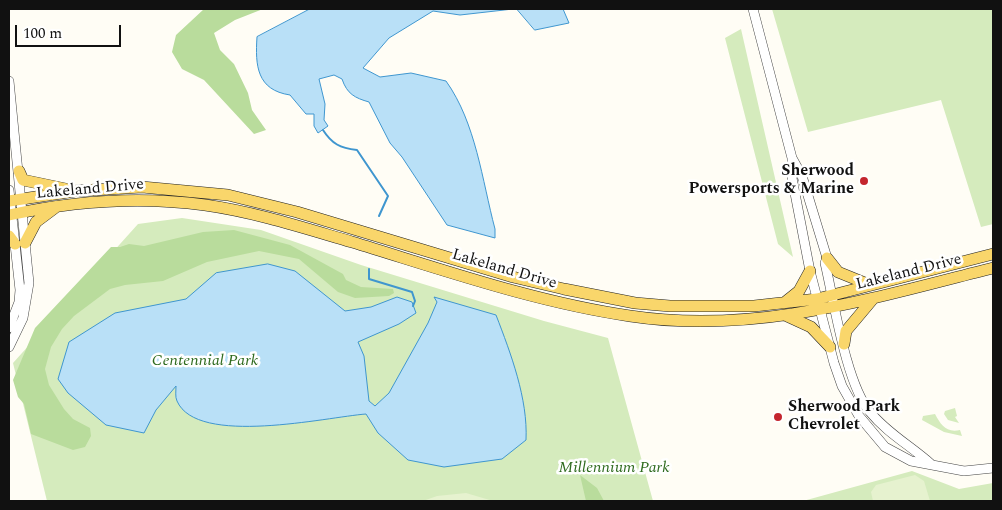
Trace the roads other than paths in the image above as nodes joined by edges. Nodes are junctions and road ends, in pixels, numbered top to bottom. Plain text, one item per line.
1 (753, 9) edge
2 (9, 81) edge
3 (792, 158) junction
4 (19, 171) junction
5 (75, 191) junction
6 (12, 198) edge
7 (57, 206) junction
8 (14, 214) edge
9 (16, 241) edge
10 (993, 254) edge
11 (827, 258) junction
12 (993, 268) edge
13 (810, 271) junction
14 (870, 285) junction
15 (833, 296) junction
16 (817, 299) junction
17 (872, 300) junction
18 (784, 303) junction
19 (836, 308) junction
20 (820, 311) junction
21 (786, 316) junction
22 (9, 328) edge
23 (844, 344) junction
24 (9, 347) edge
25 (830, 347) junction
26 (931, 464) junction
27 (993, 468) edge

1 - 3 street
2 - 4 street
3 - 11 street
3 - 13 street
4 - 5 main road
4 - 6 street
5 - 6 main road, Lakeland Drive
5 - 18 main road, Lakeland Drive
6 - 8 street
7 - 8 main road, Lakeland Drive
7 - 9 main road
7 - 21 main road, Lakeland Drive
8 - 9 street
9 - 22 street
9 - 24 street
10 - 14 main road, Lakeland Drive
11 - 14 main road
11 - 15 street
12 - 17 main road, Lakeland Drive
13 - 16 street
13 - 18 main road
14 - 15 main road, Lakeland Drive
15 - 16 main road, Lakeland Drive
15 - 19 street
16 - 18 main road, Lakeland Drive
16 - 20 street
17 - 19 main road, Lakeland Drive
17 - 23 main road
19 - 20 main road, Lakeland Drive
19 - 23 street
20 - 21 main road, Lakeland Drive
20 - 25 street
21 - 25 main road
23 - 26 street
25 - 26 street
26 - 27 street

